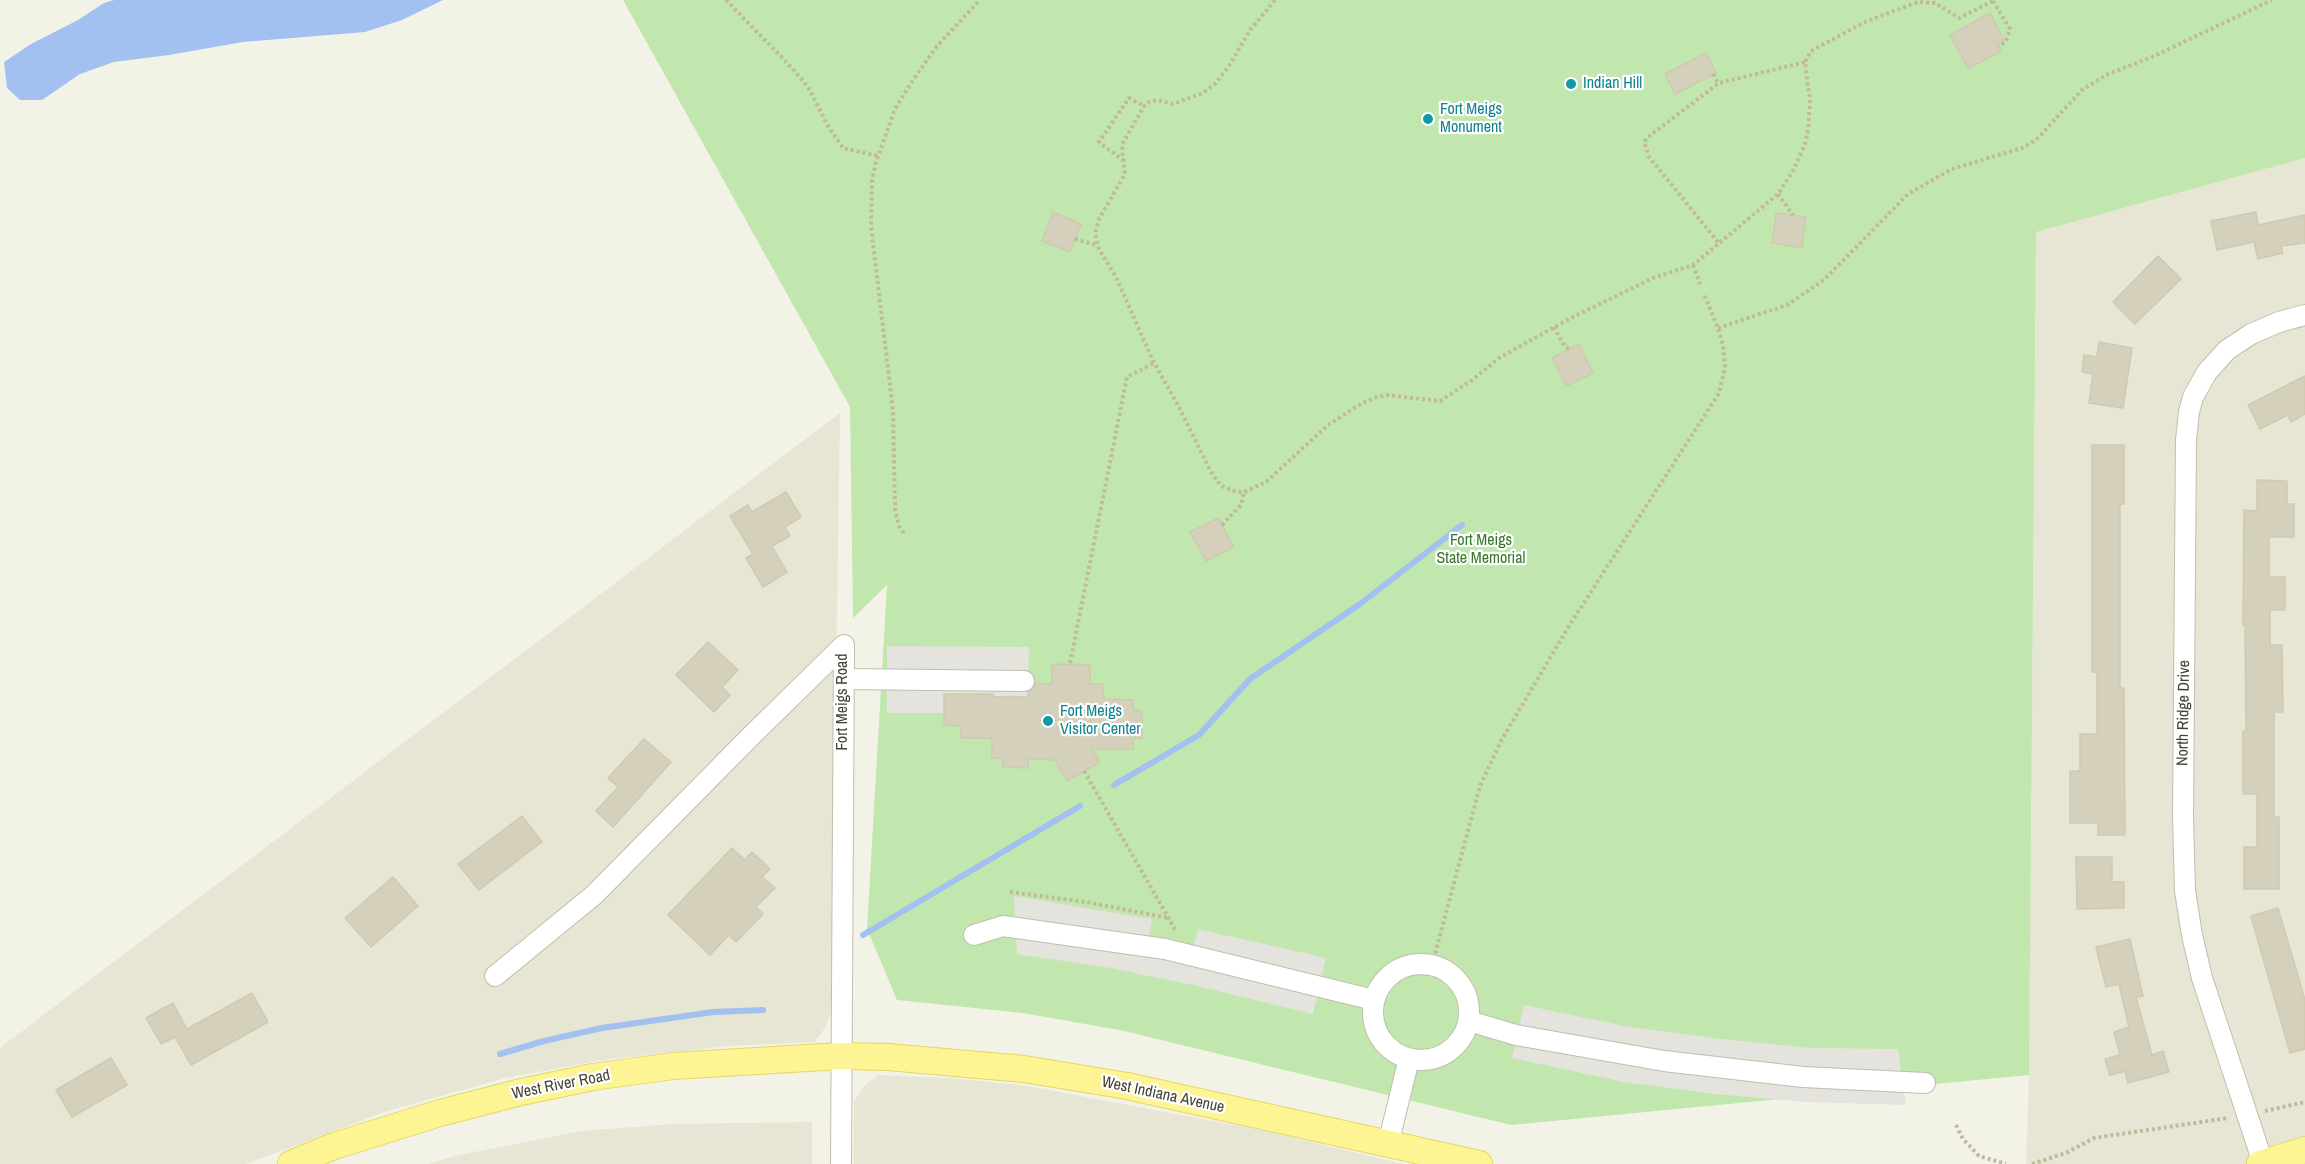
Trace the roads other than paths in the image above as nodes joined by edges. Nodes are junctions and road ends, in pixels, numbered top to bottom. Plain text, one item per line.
1 (2305, 315) edge
2 (844, 680) junction
3 (1024, 681) dead end
4 (974, 935) dead end
5 (495, 976) dead end
6 (1374, 1000) junction
7 (1469, 1021) junction
8 (842, 1056) junction
9 (1409, 1059) junction
10 (1925, 1083) dead end
11 (1388, 1144) junction
12 (2305, 1150) edge
13 (291, 1164) edge
14 (841, 1164) edge
15 (1479, 1164) edge
16 (2262, 1164) edge

1 - 16 street, North Ridge Drive
2 - 3 street
2 - 5 street, Fort Meigs Road
2 - 8 street, Fort Meigs Road
4 - 6 street
6 - 7 street
6 - 9 street
7 - 9 street
7 - 10 street
8 - 11 main road, West Indiana Avenue
8 - 13 main road, West River Road
8 - 14 street, Fort Meigs Road
9 - 11 street
11 - 15 main road, West Indiana Avenue
12 - 16 main road

